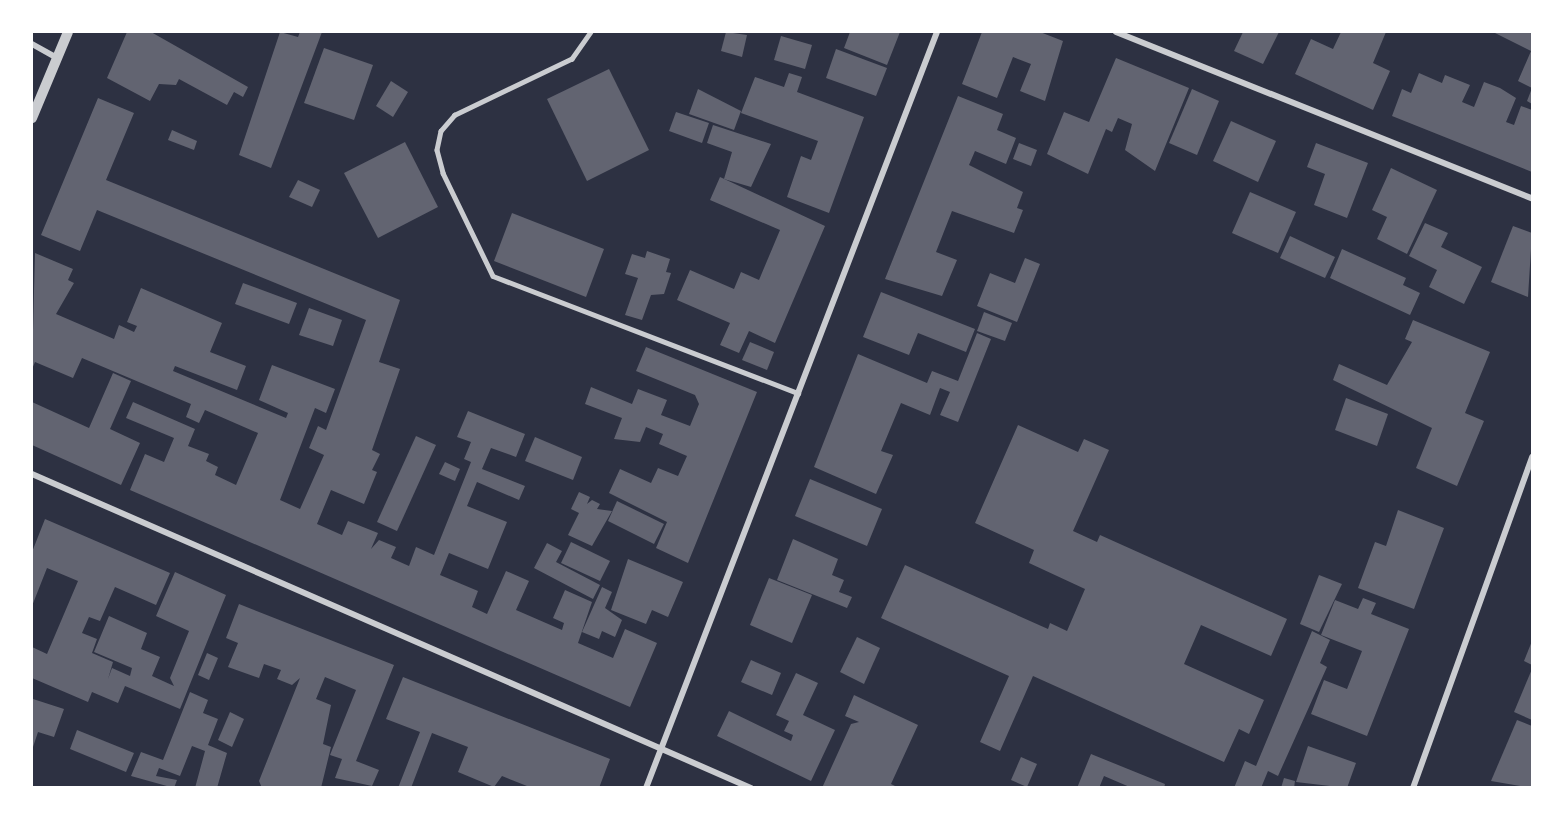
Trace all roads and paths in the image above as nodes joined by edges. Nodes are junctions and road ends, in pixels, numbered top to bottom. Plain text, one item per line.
1 (68, 32) edge
2 (591, 32) edge
3 (937, 32) edge
4 (1116, 32) edge
5 (32, 44) edge
6 (57, 58) junction
7 (32, 118) edge
8 (1533, 198) edge
9 (798, 393) junction
10 (1533, 457) edge
11 (32, 474) edge
12 (662, 748) junction
13 (646, 788) edge
14 (751, 788) edge
15 (1413, 788) edge

1 - 6 street
2 - 9 lane
3 - 9 street
4 - 8 street
5 - 6 street
6 - 7 street
9 - 12 street
10 - 15 street
11 - 12 street
12 - 13 street
12 - 14 street

